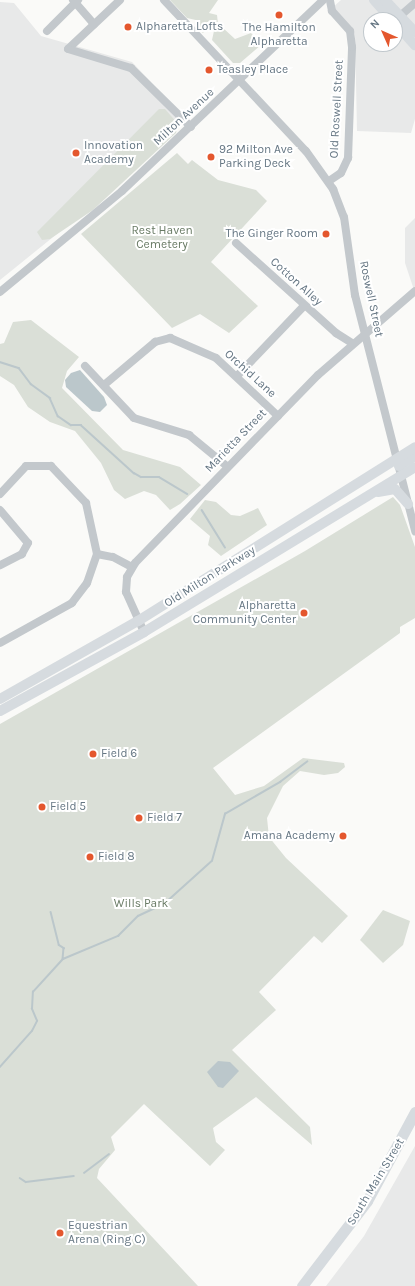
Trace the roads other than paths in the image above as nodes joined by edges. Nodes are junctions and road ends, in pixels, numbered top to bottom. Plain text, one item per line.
1 (120, 0) edge
2 (164, 0) edge
3 (374, 0) edge
4 (385, 0) edge
5 (75, 1) edge
6 (325, 1) edge
7 (415, 3) edge
8 (387, 12) edge
9 (392, 12) edge
10 (403, 14) edge
11 (94, 24) junction
12 (403, 24) edge
13 (403, 29) edge
14 (47, 32) dead end
15 (415, 32) edge
16 (415, 45) edge
17 (241, 79) junction
18 (191, 127) junction
19 (329, 181) junction
20 (236, 243) dead end
21 (415, 291) edge
22 (0, 292) edge
23 (304, 306) junction
24 (364, 332) junction
25 (352, 343) junction
26 (85, 366) dead end
27 (237, 376) junction
28 (104, 385) junction
29 (278, 416) junction
30 (415, 447) edge
31 (415, 456) edge
32 (399, 466) junction
33 (228, 467) junction
34 (415, 467) edge
35 (370, 493) junction
36 (0, 494) edge
37 (408, 504) junction
38 (0, 510) edge
39 (415, 531) edge
40 (97, 554) junction
41 (0, 565) edge
42 (132, 567) junction
43 (138, 621) junction
44 (144, 632) junction
45 (0, 643) edge
46 (0, 699) edge
47 (0, 712) edge
48 (415, 1112) edge
49 (302, 1286) edge

1 - 11 street
2 - 17 street, Roswell Street
3 - 8 main road
4 - 9 main road
5 - 11 street
5 - 14 street
6 - 17 street, Milton Avenue
6 - 19 street, Old Roswell Street
7 - 10 street
11 - 18 street
12 - 15 main road
13 - 16 main road
17 - 18 street, Milton Avenue
17 - 19 street, Roswell Street
18 - 22 street, Milton Avenue
19 - 24 street, Roswell Street
20 - 23 street, Cotton Alley
21 - 24 street, Marietta Street
23 - 25 street, Cotton Alley
23 - 27 street
24 - 25 street, Marietta Street
24 - 32 street, Roswell Street
25 - 29 street, Marietta Street
26 - 28 street
27 - 28 street, Orchid Lane
27 - 29 street, Orchid Lane
28 - 33 street
29 - 33 street, Marietta Street
30 - 32 main road, Old Milton Parkway
31 - 32 main road
32 - 34 main road, Old Milton Parkway
32 - 35 main road, Old Milton Parkway
32 - 37 street, Roswell Street
32 - 43 main road, Old Milton Parkway
33 - 42 street, Marietta Street
35 - 37 main road
35 - 44 main road, Old Milton Parkway
36 - 40 street
37 - 39 street, Roswell Street
38 - 41 street
40 - 42 street
40 - 45 street
42 - 43 street
43 - 44 street
43 - 46 main road, Old Milton Parkway
44 - 47 main road, Old Milton Parkway
48 - 49 highway, South Main Street

